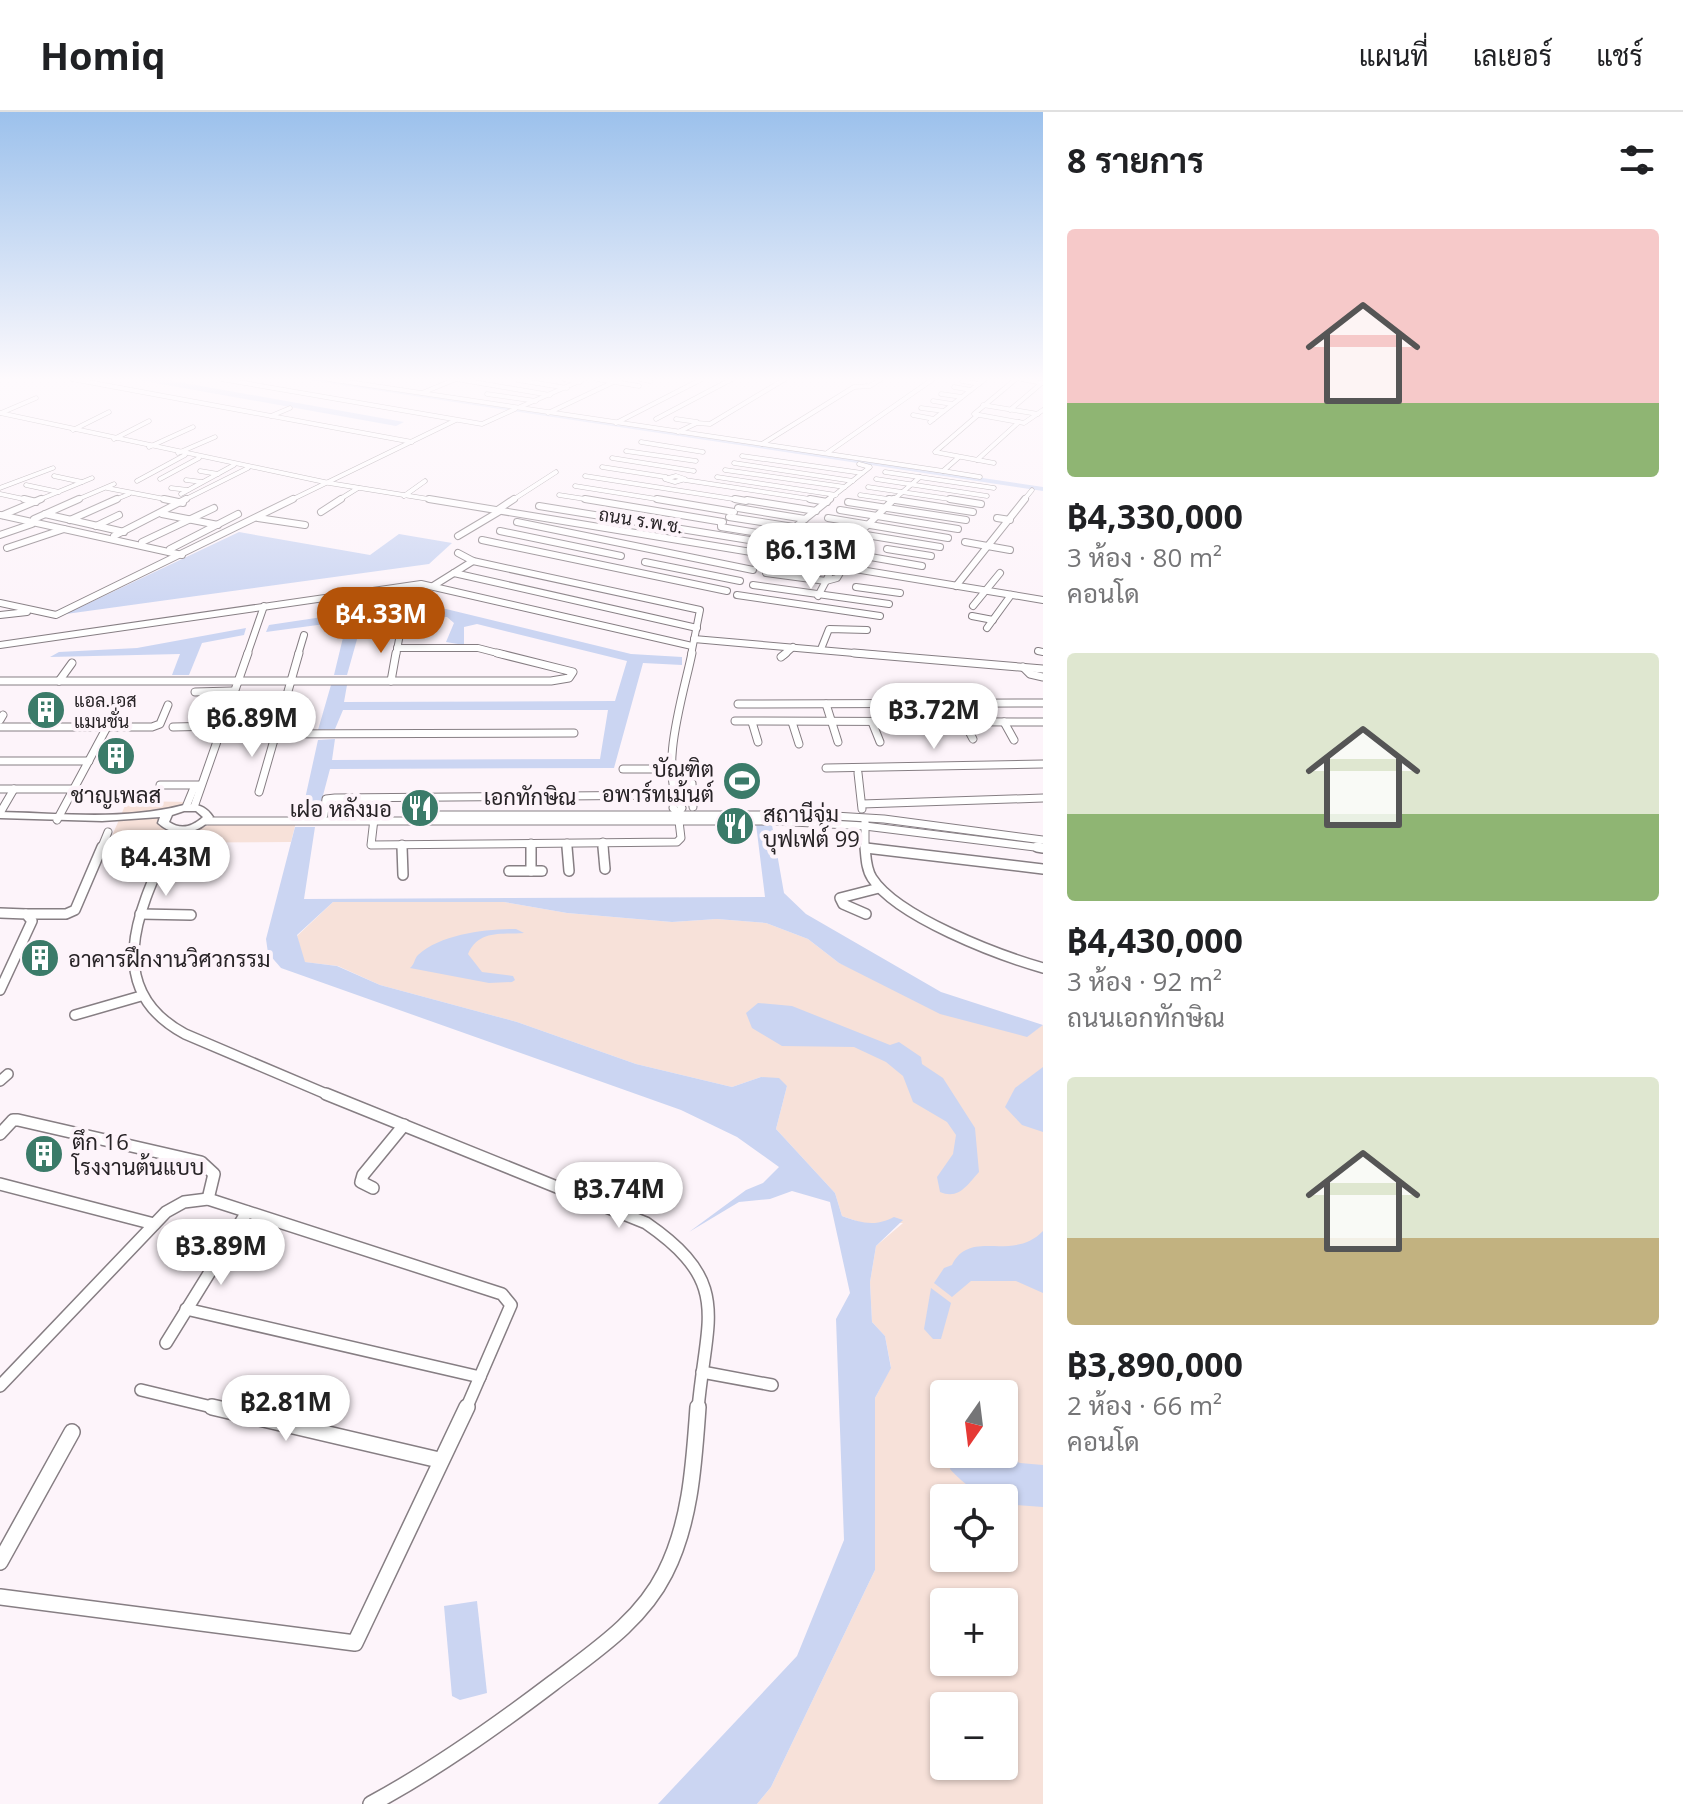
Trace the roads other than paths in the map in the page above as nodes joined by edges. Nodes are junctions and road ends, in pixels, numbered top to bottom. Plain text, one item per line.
1 (180, 458) edge
2 (199, 458) joint
3 (380, 458) edge
4 (612, 458) dead end
5 (675, 458) edge
6 (698, 458) edge
7 (740, 458) edge
8 (756, 458) edge
9 (817, 458) edge
10 (857, 458) edge
11 (946, 458) edge
12 (958, 458) edge
13 (965, 458) edge
14 (979, 458) edge
15 (977, 460) junction
16 (696, 461) junction
17 (734, 463) junction
18 (994, 463) dead end
19 (234, 465) junction
20 (602, 467) dead end
21 (53, 468) dead end
22 (248, 468) junction
23 (933, 469) junction
24 (725, 470) junction
25 (200, 471) dead end
26 (694, 471) junction
27 (943, 471) junction
28 (556, 472) dead end
29 (885, 472) dead end
30 (862, 473) junction
31 (218, 474) junction
32 (54, 476) dead end
33 (585, 476) dead end
34 (717, 477) junction
35 (920, 477) junction
36 (980, 477) dead end
37 (92, 478) dead end
38 (683, 478) junction
39 (160, 479) dead end
40 (667, 479) junction
41 (876, 479) dead end
42 (186, 480) dead end
43 (137, 481) dead end
44 (425, 481) dead end
45 (543, 481) junction
46 (853, 481) junction
47 (82, 482) junction
48 (202, 482) junction
49 (675, 482) junction
50 (329, 483) junction
51 (553, 483) dead end
52 (114, 484) dead end
53 (709, 484) junction
54 (26, 485) dead end
55 (912, 485) junction
56 (575, 486) dead end
57 (845, 487) junction
58 (868, 487) dead end
59 (107, 488) junction
60 (171, 488) dead end
61 (358, 488) junction
62 (658, 488) junction
63 (994, 488) dead end
64 (188, 490) junction
65 (1032, 490) dead end
66 (0, 491) edge
67 (58, 492) junction
68 (756, 492) junction
69 (902, 492) junction
70 (131, 493) junction
71 (181, 494) dead end
72 (559, 495) dead end
73 (836, 495) junction
74 (860, 495) dead end
75 (404, 496) junction
76 (642, 496) junction
77 (987, 496) dead end
78 (82, 498) junction
79 (156, 498) junction
80 (746, 500) junction
81 (893, 500) junction
82 (36, 502) junction
83 (827, 502) junction
84 (848, 502) dead end
85 (145, 503) dead end
86 (184, 503) junction
87 (981, 504) dead end
88 (625, 505) junction
89 (539, 506) dead end
90 (214, 508) dead end
91 (884, 508) junction
92 (736, 510) junction
93 (840, 510) dead end
94 (498, 511) junction
95 (816, 511) junction
96 (321, 512) dead end
97 (973, 512) dead end
98 (1, 513) edge
99 (45, 514) junction
100 (238, 514) dead end
101 (119, 515) dead end
102 (160, 515) junction
103 (875, 516) junction
104 (605, 517) junction
105 (258, 518) junction
106 (613, 518) junction
107 (828, 518) dead end
108 (997, 518) dead end
109 (726, 519) junction
110 (805, 519) junction
111 (70, 520) junction
112 (966, 520) dead end
113 (1010, 520) junction
114 (35, 521) junction
115 (187, 521) junction
116 (517, 522) dead end
117 (557, 524) dead end
118 (305, 525) dead end
119 (866, 525) junction
120 (96, 526) junction
121 (214, 526) junction
122 (592, 527) junction
123 (794, 527) junction
124 (817, 527) dead end
125 (602, 528) junction
126 (66, 529) junction
127 (549, 529) junction
128 (958, 529) dead end
129 (232, 530) junction
130 (500, 531) dead end
131 (124, 532) junction
132 (856, 533) junction
133 (0, 535) edge
134 (114, 536) dead end
135 (458, 536) dead end
136 (809, 536) dead end
137 (782, 537) junction
138 (534, 538) junction
139 (948, 538) dead end
140 (482, 540) dead end
141 (674, 540) junction
142 (142, 542) dead end
143 (848, 542) junction
144 (965, 542) dead end
145 (912, 543) junction
146 (796, 544) dead end
147 (635, 546) junction
148 (807, 546) junction
149 (989, 546) junction
150 (940, 547) dead end
151 (7, 548) dead end
152 (519, 548) junction
153 (170, 549) dead end
154 (887, 549) dead end
155 (1010, 550) dead end
156 (659, 551) junction
157 (458, 553) dead end
158 (906, 553) junction
159 (182, 555) junction
160 (621, 556) junction
161 (931, 556) dead end
162 (796, 557) dead end
163 (878, 559) junction
164 (473, 561) junction
165 (645, 562) junction
166 (836, 563) junction
167 (900, 563) junction
168 (910, 564) junction
169 (607, 566) junction
170 (922, 566) dead end
171 (814, 568) dead end
172 (871, 569) dead end
173 (753, 570) dead end
174 (632, 571) junction
175 (454, 573) junction
176 (1000, 573) dead end
177 (903, 574) dead end
178 (862, 575) dead end
179 (740, 581) dead end
180 (826, 581) junction
181 (895, 581) dead end
182 (753, 585) dead end
183 (433, 586) junction
184 (956, 586) junction
185 (856, 587) junction
186 (727, 591) dead end
187 (888, 591) junction
188 (985, 591) junction
189 (819, 593) junction
190 (900, 593) dead end
191 (737, 595) dead end
192 (1011, 595) junction
193 (850, 598) junction
194 (1043, 600) edge
195 (0, 603) edge
196 (284, 603) junction
197 (889, 604) dead end
198 (264, 606) junction
199 (812, 606) junction
200 (973, 606) dead end
201 (529, 608) junction
202 (30, 611) junction
203 (288, 612) dead end
204 (0, 615) edge
205 (518, 616) dead end
206 (880, 616) dead end
207 (972, 616) dead end
208 (993, 620) junction
209 (142, 624) junction
210 (697, 628) junction
211 (987, 628) dead end
212 (867, 630) dead end
213 (145, 634) dead end
214 (400, 634) dead end
215 (304, 635) dead end
216 (693, 642) junction
217 (0, 645) edge
218 (793, 647) junction
219 (397, 648) junction
220 (821, 649) junction
221 (781, 657) dead end
222 (72, 663) dead end
223 (1023, 667) junction
224 (1043, 669) edge
225 (1043, 677) edge
226 (0, 681) edge
227 (59, 681) junction
228 (236, 681) junction
229 (291, 681) junction
230 (391, 681) junction
231 (232, 691) junction
232 (195, 692) dead end
233 (1022, 703) junction
234 (1043, 703) edge
235 (738, 704) dead end
236 (780, 704) junction
237 (826, 704) junction
238 (875, 704) junction
239 (926, 704) junction
240 (975, 704) junction
241 (168, 705) dead end
242 (735, 721) dead end
243 (752, 722) junction
244 (788, 722) junction
245 (832, 722) junction
246 (872, 722) junction
247 (882, 722) junction
248 (934, 722) junction
249 (964, 722) junction
250 (986, 722) junction
251 (1004, 722) junction
252 (1034, 722) junction
253 (1043, 722) edge
254 (0, 727) edge
255 (107, 727) junction
256 (173, 727) dead end
257 (218, 730) junction
258 (574, 733) dead end
259 (275, 735) junction
260 (973, 739) dead end
261 (1014, 740) dead end
262 (758, 742) dead end
263 (838, 742) dead end
264 (880, 742) dead end
265 (799, 744) dead end
266 (0, 761) edge
267 (89, 761) junction
268 (1043, 764) edge
269 (826, 768) dead end
270 (623, 769) dead end
271 (671, 773) junction
272 (858, 773) dead end
273 (160, 785) dead end
274 (199, 785) junction
275 (0, 789) edge
276 (14, 789) junction
277 (75, 789) junction
278 (259, 792) dead end
279 (675, 796) junction
280 (1043, 798) edge
281 (190, 807) junction
282 (693, 807) dead end
283 (324, 815) junction
284 (863, 815) junction
285 (0, 816) edge
286 (678, 816) junction
287 (58, 817) junction
288 (164, 817) junction
289 (374, 818) junction
290 (207, 819) junction
291 (304, 819) junction
292 (176, 830) junction
293 (108, 832) dead end
294 (1043, 840) edge
295 (603, 842) junction
296 (531, 843) junction
297 (567, 843) junction
298 (402, 844) junction
299 (866, 848) junction
300 (1043, 848) edge
301 (164, 855) junction
302 (120, 857) dead end
303 (605, 869) dead end
304 (1043, 869) edge
305 (509, 871) dead end
306 (569, 871) dead end
307 (403, 875) dead end
308 (879, 888) junction
309 (0, 913) edge
310 (26, 914) junction
311 (140, 914) junction
312 (866, 914) dead end
313 (191, 915) dead end
314 (1043, 968) edge
315 (0, 990) edge
316 (141, 996) junction
317 (75, 1015) dead end
318 (404, 1125) junction
319 (0, 1134) edge
320 (0, 1184) edge
321 (373, 1188) dead end
322 (208, 1199) junction
323 (247, 1212) junction
324 (154, 1224) junction
325 (186, 1309) junction
326 (166, 1343) dead end
327 (702, 1372) junction
328 (480, 1377) junction
329 (772, 1385) dead end
330 (0, 1386) edge
331 (141, 1390) dead end
332 (72, 1432) dead end
333 (439, 1460) junction
334 (0, 1562) edge
335 (0, 1597) edge
336 (371, 1804) edge

1 - 43 street
2 - 19 street, ถนน ร.พ.ช.
2 - 39 street
3 - 50 street
4 - 26 street
5 - 16 street
6 - 16 street
7 - 17 street
8 - 30 street
9 - 30 street
10 - 23 street
11 - 23 street
12 - 27 street
13 - 15 street
14 - 15 street
15 - 18 street
16 - 26 street
17 - 24 street
17 - 46 street
19 - 22 street, ถนน ร.พ.ช.
19 - 31 street
20 - 40 street
21 - 66 street
22 - 50 street, ถนน ร.พ.ช.
22 - 86 street
23 - 27 street
24 - 34 street
24 - 57 street
25 - 31 street
26 - 38 street
27 - 36 street
28 - 45 street
29 - 35 street
30 - 46 street
31 - 48 street
32 - 47 street
33 - 62 street
34 - 53 street
34 - 73 street
35 - 55 street
35 - 63 street
37 - 47 street
38 - 40 street
38 - 49 street
38 - 53 street
40 - 49 street
40 - 62 street
41 - 55 street
42 - 48 street
44 - 75 street
45 - 51 street
45 - 94 street
46 - 57 street
47 - 67 street
48 - 64 street
49 - 62 street
50 - 61 street, ถนน ร.พ.ช.
50 - 105 street
52 - 59 street
53 - 68 street
54 - 67 street
55 - 69 street
55 - 77 street
56 - 76 street
57 - 73 street
58 - 69 street
59 - 70 street
59 - 78 street
60 - 64 street
61 - 75 street, ถนน ร.พ.ช.
61 - 96 street
62 - 76 street
62 - 80 street
64 - 71 street
65 - 113 street
66 - 82 street
67 - 78 street
67 - 82 street
68 - 80 street
68 - 83 street
69 - 81 street
69 - 87 street
70 - 79 street
70 - 111 street
72 - 88 street
73 - 83 street
74 - 81 street
75 - 94 street, ถนน ร.พ.ช.
76 - 88 street
76 - 92 street
78 - 99 street
79 - 85 street
79 - 86 street
80 - 92 street
80 - 95 street
81 - 91 street
81 - 97 street
82 - 98 street
83 - 95 street
84 - 91 street
86 - 102 street
88 - 104 street
88 - 106 street
88 - 109 street
89 - 104 street
90 - 115 street
91 - 103 street
91 - 112 street
92 - 109 street
92 - 110 street
93 - 103 street
94 - 122 street, ถนน ร.พ.ช.
94 - 135 street
95 - 110 street
98 - 114 street
99 - 111 street
99 - 114 street
100 - 121 street
101 - 120 street
102 - 115 street
102 - 131 street
103 - 119 street
103 - 128 street
104 - 106 street
104 - 122 street
105 - 118 street
105 - 129 street
106 - 125 street
106 - 137 street
107 - 119 street
108 - 113 street
109 - 123 street
109 - 137 street
110 - 123 street
111 - 120 street
113 - 149 street
114 - 126 street
114 - 133 street
115 - 121 street
115 - 142 street
116 - 127 street
117 - 127 street
119 - 132 street
119 - 139 street
120 - 131 street
121 - 129 street
121 - 153 street
122 - 125 street, ถนน ร.พ.ช.
123 - 137 street
124 - 132 street
125 - 141 street, ถนน ร.พ.ช.
126 - 151 street
126 - 159 street
127 - 138 street
127 - 147 street
129 - 159 street
130 - 138 street
131 - 134 street
132 - 143 street
132 - 145 street
136 - 143 street
138 - 152 street
138 - 160 street
140 - 152 street
141 - 156 street
141 - 166 street, ถนน ร.พ.ช.
143 - 166 street
144 - 149 street
145 - 150 street
145 - 158 street
146 - 148 street
147 - 156 street
147 - 160 street
148 - 162 street
148 - 166 street
149 - 155 street
149 - 184 street
152 - 169 street
154 - 158 street
156 - 165 street
156 - 173 street
157 - 164 street
158 - 161 street
158 - 167 street
159 - 202 street
160 - 169 street
163 - 166 street
163 - 167 street
163 - 172 street
164 - 175 street
164 - 210 street
165 - 174 street
165 - 179 street
166 - 180 street
166 - 184 street, ถนน ร.พ.ช.
167 - 168 street
168 - 170 street
168 - 177 street
169 - 174 street
171 - 180 street
174 - 186 street
175 - 183 street
175 - 210 street
176 - 188 street
178 - 185 street
180 - 189 street
181 - 187 street
182 - 189 street
183 - 196 street
183 - 201 street
184 - 188 street, ถนน ร.พ.ช.
185 - 187 street
185 - 193 street
187 - 190 street
188 - 192 street, ถนน ร.พ.ช.
188 - 200 street
189 - 193 street
189 - 199 street
191 - 199 street
192 - 194 street, ถนน ร.พ.ช.
192 - 208 street
193 - 197 street
195 - 202 street
196 - 198 street
196 - 203 street
198 - 209 street
198 - 228 street
199 - 206 street
201 - 205 street
201 - 216 street
202 - 204 street
207 - 208 street
208 - 211 street
209 - 213 street
209 - 217 street
210 - 216 street
212 - 220 street
214 - 219 street
215 - 229 street
216 - 218 street
216 - 271 street
218 - 220 street
218 - 221 street
219 - 230 street
219 - 230 street
220 - 223 street
222 - 227 street
223 - 224 street
223 - 225 street
226 - 227 street
227 - 228 street
228 - 229 street
228 - 231 street
229 - 230 street
229 - 259 street
231 - 232 street
231 - 257 street
233 - 234 street
233 - 240 street
233 - 252 street
235 - 236 street
236 - 237 street
236 - 244 street
237 - 238 street
237 - 245 street
238 - 239 street
238 - 247 street
239 - 240 street
239 - 248 street
240 - 250 street
241 - 255 street
242 - 243 street
243 - 244 street
243 - 262 street
244 - 245 street
244 - 265 street
245 - 246 street
245 - 263 street
246 - 247 street
246 - 264 street
247 - 248 street
248 - 249 street
249 - 250 street
249 - 260 street
250 - 251 street
251 - 252 street
251 - 261 street
252 - 253 street
254 - 255 street
255 - 267 street
256 - 257 street
257 - 259 street
257 - 274 street
258 - 259 street
259 - 278 street
266 - 267 street
267 - 277 street
268 - 269 street
270 - 271 street
271 - 279 street
271 - 282 street
272 - 284 street
273 - 274 street
274 - 281 street
275 - 276 street
276 - 277 street
276 - 285 street
277 - 287 street
279 - 283 street
279 - 286 street
280 - 284 street
281 - 288 street
281 - 290 street
283 - 289 street
283 - 291 street
284 - 286 street
284 - 286 street
284 - 294 street
284 - 299 street
284 - 300 street
285 - 287 street
286 - 289 street
286 - 295 street
287 - 288 street
288 - 292 street
289 - 291 street
289 - 298 street
290 - 291 street
290 - 292 street
292 - 301 street
293 - 310 street
295 - 297 street
295 - 303 street
296 - 297 street
296 - 298 street
296 - 305 street
297 - 306 street
298 - 307 street
299 - 304 street
299 - 308 street
301 - 302 street
301 - 311 street
308 - 312 street
308 - 314 street
309 - 310 street
310 - 315 street
311 - 313 street
311 - 316 street
316 - 317 street
316 - 318 street
318 - 321 street
318 - 327 street
319 - 322 street
320 - 324 street
322 - 323 street
322 - 324 street
323 - 325 street
323 - 328 street
324 - 330 street
325 - 326 street
325 - 328 street
327 - 329 street
327 - 336 street
328 - 333 street
331 - 333 street
332 - 334 street
333 - 335 street

